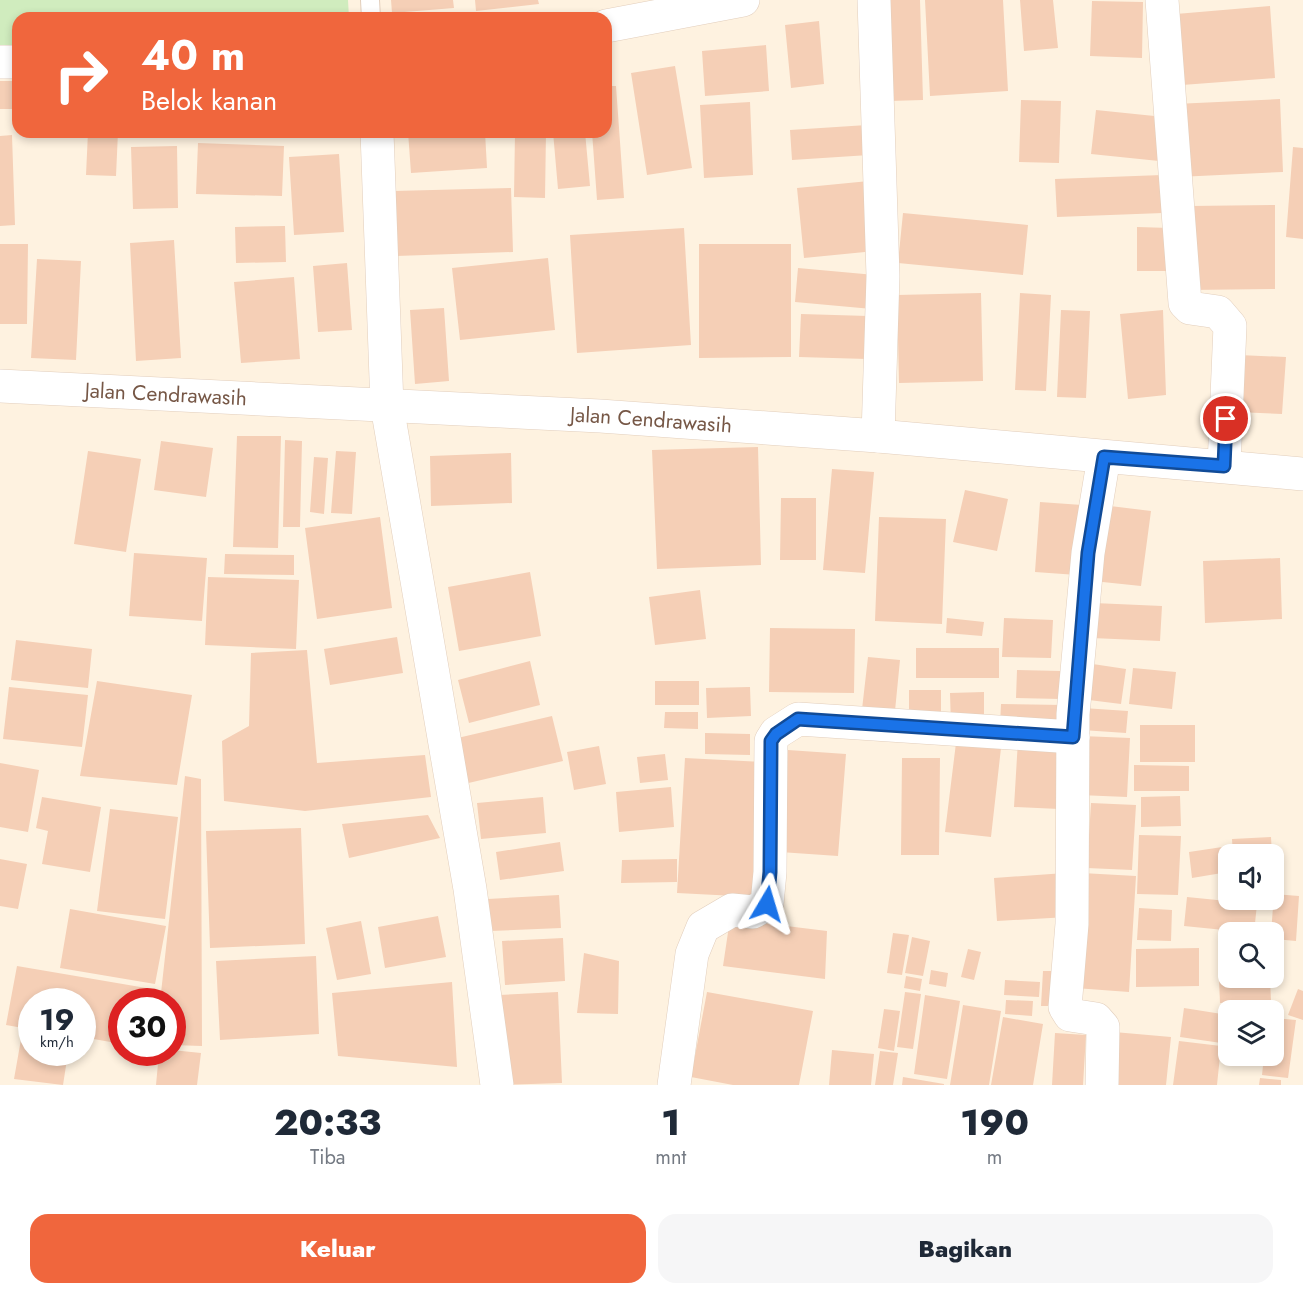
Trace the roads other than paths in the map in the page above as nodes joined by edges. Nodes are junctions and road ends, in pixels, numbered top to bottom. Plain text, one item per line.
1 (874, 0) edge
2 (1162, 0) edge
3 (727, 2) edge
4 (612, 25) edge
5 (377, 138) edge
6 (0, 386) edge
7 (387, 406) junction
8 (878, 436) junction
9 (1104, 457) junction
10 (1224, 466) junction
11 (1303, 474) edge
12 (1073, 737) junction
13 (497, 1085) edge
14 (674, 1085) edge
15 (1102, 1085) edge

1 - 8 street
2 - 10 street
3 - 4 street
5 - 7 street
6 - 7 street, Jalan Cendrawasih
7 - 8 street, Jalan Cendrawasih
7 - 13 street
8 - 9 street, Jalan Cendrawasih
9 - 10 street, Jalan Cendrawasih
9 - 12 street
10 - 11 street, Jalan Cendrawasih
12 - 14 street
12 - 15 street

